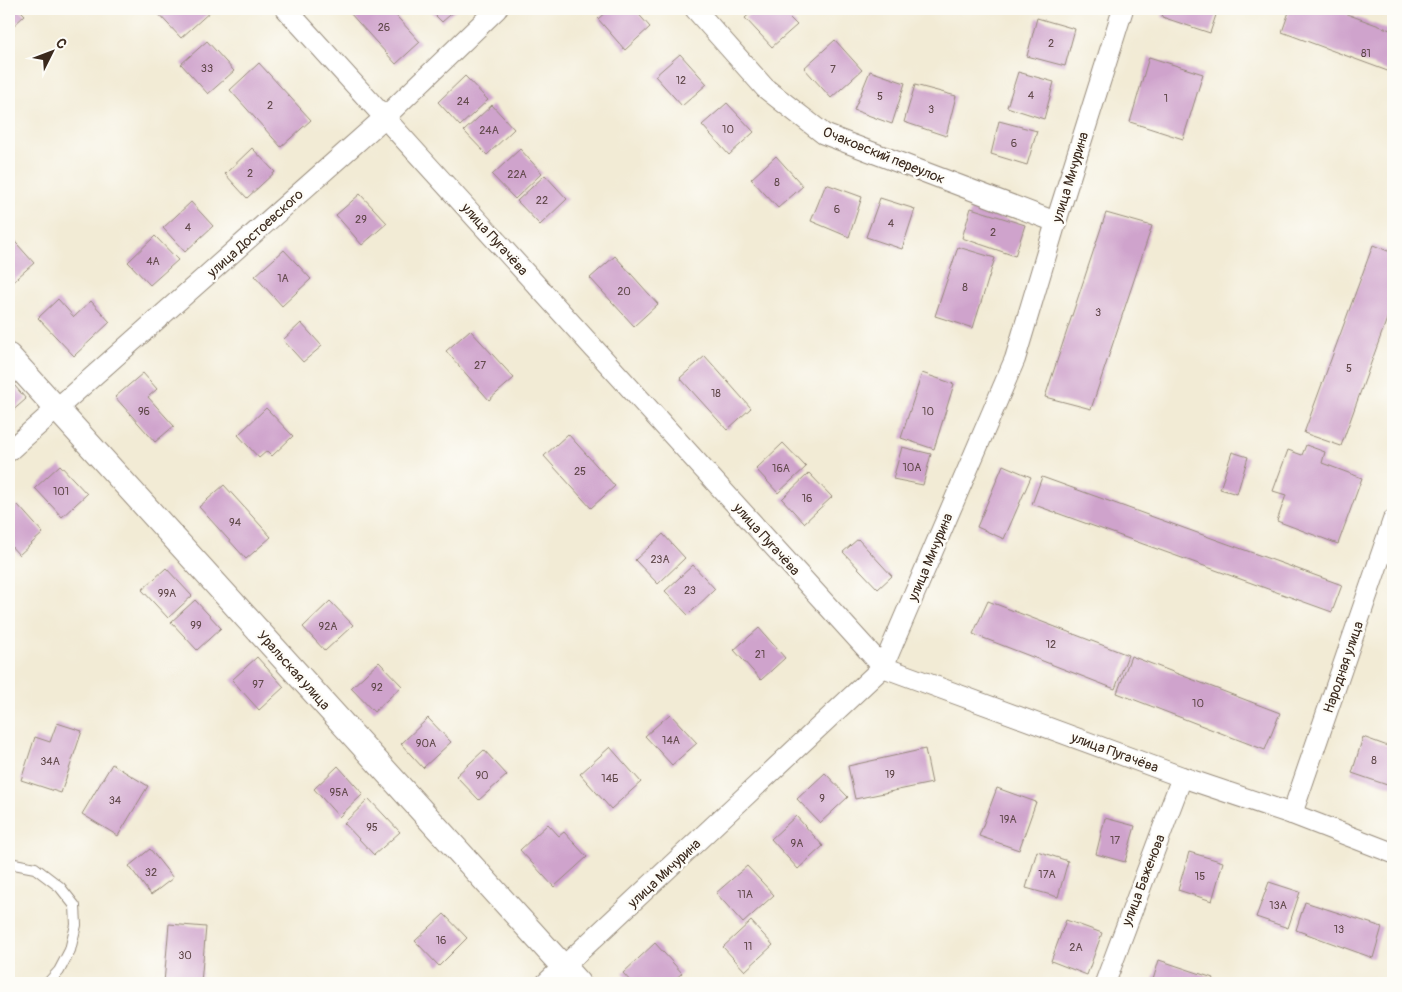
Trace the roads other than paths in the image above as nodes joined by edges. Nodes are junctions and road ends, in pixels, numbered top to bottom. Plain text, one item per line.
1 (286, 9) edge
2 (496, 9) edge
3 (695, 9) edge
4 (1123, 9) edge
5 (384, 118) junction
6 (1056, 222) junction
7 (9, 356) edge
8 (57, 408) junction
9 (9, 452) edge
10 (1393, 520) edge
11 (883, 667) junction
12 (1182, 777) junction
13 (1292, 814) junction
14 (1393, 853) edge
15 (9, 863) edge
16 (571, 975) edge
17 (48, 983) edge
18 (546, 983) edge
19 (1105, 983) edge

1 - 5 street, улица Пугачёва
2 - 5 street, улица Достоевского
3 - 6 street, Очаковский переулок
4 - 6 street, улица Мичурина
5 - 8 street, улица Достоевского
5 - 11 street, улица Пугачёва
6 - 11 street, улица Мичурина
7 - 8 street, Уральская улица
8 - 9 street, улица Достоевского
8 - 16 street, Уральская улица
10 - 13 street, Народная улица
11 - 12 street, улица Пугачёва
11 - 16 street, улица Мичурина
12 - 13 street, улица Пугачёва
12 - 19 street, улица Баженова
13 - 14 street, улица Пугачёва
15 - 17 lane
16 - 18 street, улица Мичурина

